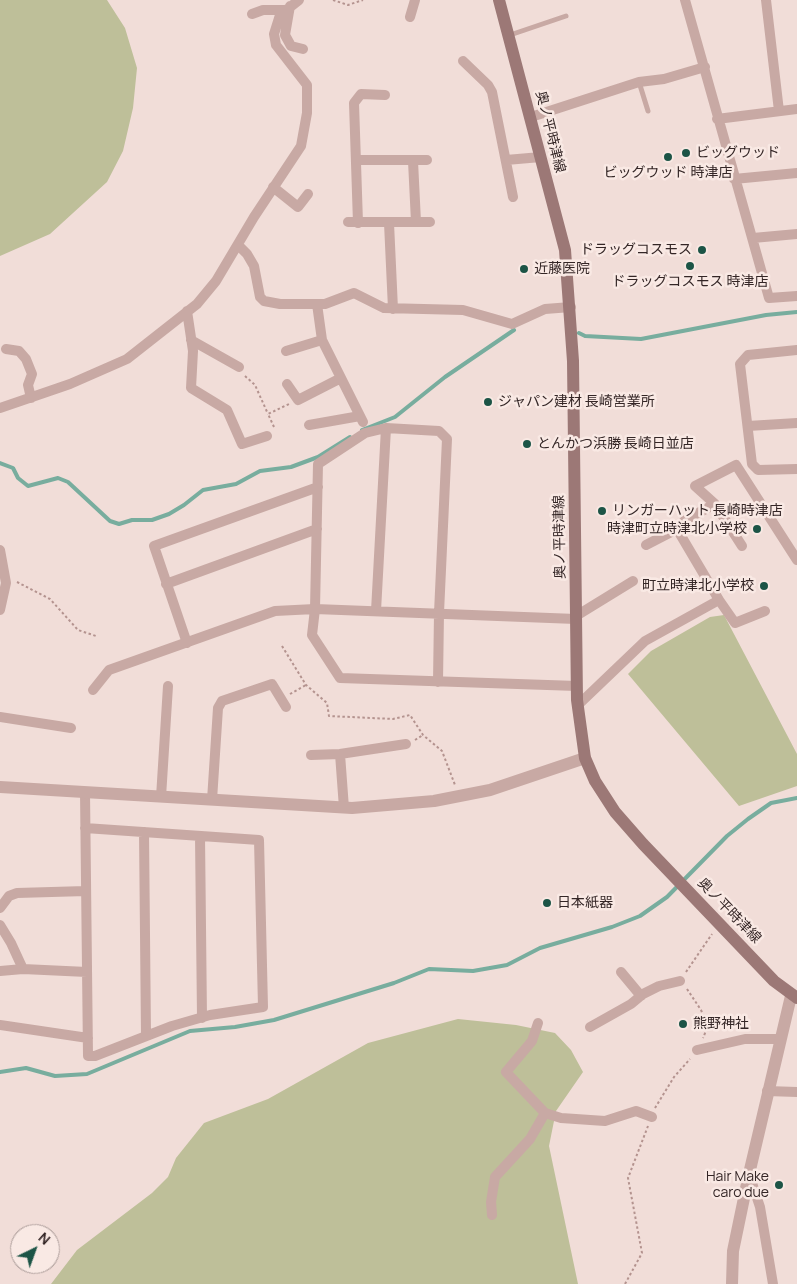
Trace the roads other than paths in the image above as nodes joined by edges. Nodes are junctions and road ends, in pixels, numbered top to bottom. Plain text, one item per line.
1 (415, 0) edge
2 (499, 0) edge
3 (685, 0) edge
4 (766, 0) edge
5 (291, 5) edge
6 (252, 14) dead end
7 (566, 16) dead end
8 (410, 17) dead end
9 (509, 36) junction
10 (303, 49) dead end
11 (463, 61) dead end
12 (704, 67) junction
13 (639, 82) junction
14 (385, 95) dead end
15 (797, 109) edge
16 (648, 111) dead end
17 (779, 112) junction
18 (531, 116) junction
19 (716, 119) junction
20 (541, 157) junction
21 (356, 160) junction
22 (427, 160) dead end
23 (506, 160) junction
24 (413, 161) junction
25 (797, 173) edge
26 (734, 179) junction
27 (273, 187) junction
28 (308, 194) dead end
29 (512, 197) dead end
30 (416, 222) junction
31 (430, 222) dead end
32 (389, 223) junction
33 (797, 234) edge
34 (752, 238) junction
35 (238, 245) junction
36 (797, 296) edge
37 (317, 304) junction
38 (571, 307) junction
39 (392, 309) junction
40 (187, 312) junction
41 (191, 340) junction
42 (322, 340) junction
43 (6, 348) dead end
44 (797, 350) edge
45 (286, 351) dead end
46 (239, 367) road end
47 (341, 378) junction
48 (287, 384) dead end
49 (31, 398) junction
50 (0, 408) edge
51 (797, 423) edge
52 (309, 425) dead end
53 (748, 426) junction
54 (386, 428) junction
55 (267, 436) road end
56 (797, 469) edge
57 (318, 487) junction
58 (715, 504) junction
59 (317, 529) junction
60 (677, 529) junction
61 (646, 545) dead end
62 (742, 546) dead end
63 (0, 550) edge
64 (797, 560) edge
65 (633, 581) dead end
66 (166, 584) junction
67 (719, 600) junction
68 (0, 610) edge
69 (315, 610) junction
70 (765, 611) dead end
71 (376, 612) junction
72 (439, 613) junction
73 (576, 617) junction
74 (187, 643) junction
75 (438, 682) junction
76 (168, 686) dead end
77 (577, 686) junction
78 (93, 690) dead end
79 (284, 703) road end
80 (577, 706) junction
81 (0, 717) edge
82 (71, 728) dead end
83 (406, 744) dead end
84 (340, 754) junction
85 (311, 755) dead end
86 (585, 758) junction
87 (0, 787) edge
88 (85, 792) junction
89 (162, 797) junction
90 (212, 800) junction
91 (344, 808) junction
92 (85, 828) junction
93 (144, 832) junction
94 (200, 836) junction
95 (86, 892) junction
96 (0, 908) edge
97 (0, 925) edge
98 (23, 969) junction
99 (0, 972) edge
100 (87, 972) junction
101 (622, 972) dead end
102 (680, 981) road end
103 (641, 996) junction
104 (794, 997) edge
105 (202, 1018) junction
106 (538, 1023) dead end
107 (0, 1025) edge
108 (590, 1027) dead end
109 (146, 1036) junction
110 (88, 1038) junction
111 (780, 1039) junction
112 (697, 1050) road end
113 (767, 1091) junction
114 (797, 1092) edge
115 (546, 1113) junction
116 (652, 1117) road end
117 (749, 1174) junction
118 (492, 1215) dead end
119 (732, 1284) edge
120 (773, 1284) edge

1 - 8 street
2 - 9 main road, 奥ノ平時津線
3 - 12 street
4 - 17 street
5 - 6 street
5 - 10 street
5 - 27 street
7 - 9 lane
9 - 18 main road, 奥ノ平時津線
11 - 23 street
12 - 13 street
12 - 19 street
13 - 16 lane
13 - 18 street
14 - 21 street
15 - 17 street
17 - 19 street
18 - 20 main road, 奥ノ平時津線
19 - 26 street
20 - 23 street
20 - 38 main road, 奥ノ平時津線
21 - 24 street
21 - 32 street
22 - 24 street
23 - 29 street
24 - 30 street
25 - 26 street
26 - 34 street
27 - 28 street
27 - 35 street
30 - 31 street
30 - 32 street
32 - 39 street
33 - 34 street
34 - 36 street
35 - 37 street
35 - 40 street
37 - 39 street
37 - 42 street
38 - 39 street
38 - 73 main road, 奥ノ平時津線
40 - 41 street
40 - 49 street
41 - 46 street
41 - 55 street
42 - 45 street
42 - 47 street
43 - 49 street
44 - 53 street
47 - 48 street
47 - 52 street
49 - 50 street
51 - 53 street
53 - 56 street
54 - 57 street
54 - 71 street
54 - 72 street
57 - 59 street
57 - 66 street
58 - 60 street
58 - 62 street
58 - 64 street
59 - 66 street
59 - 69 street
60 - 61 street
60 - 67 street
63 - 68 street
65 - 73 street
66 - 74 street
67 - 70 street
67 - 80 street
69 - 71 street
69 - 74 street
69 - 75 street
71 - 72 street
72 - 73 street
72 - 75 street
73 - 77 main road, 奥ノ平時津線
74 - 78 street
75 - 77 street
76 - 89 street
77 - 80 main road, 奥ノ平時津線
79 - 90 street
80 - 86 main road, 奥ノ平時津線
81 - 82 street
83 - 84 street
84 - 85 street
84 - 91 street
86 - 91 street
86 - 104 main road, 奥ノ平時津線
87 - 88 street
88 - 89 street
88 - 92 street
89 - 90 street
90 - 91 street
92 - 93 street
92 - 95 street
93 - 94 street
93 - 109 street
94 - 105 street
94 - 105 street
95 - 96 street
95 - 100 street
97 - 98 street
98 - 99 street
98 - 100 street
100 - 110 street
101 - 103 street
102 - 103 street
103 - 108 street
104 - 111 street
105 - 109 street
106 - 115 street
107 - 110 street
109 - 110 street
111 - 112 street
111 - 113 street
113 - 114 street
113 - 117 street
115 - 116 street
115 - 118 street
117 - 119 street
117 - 120 street

